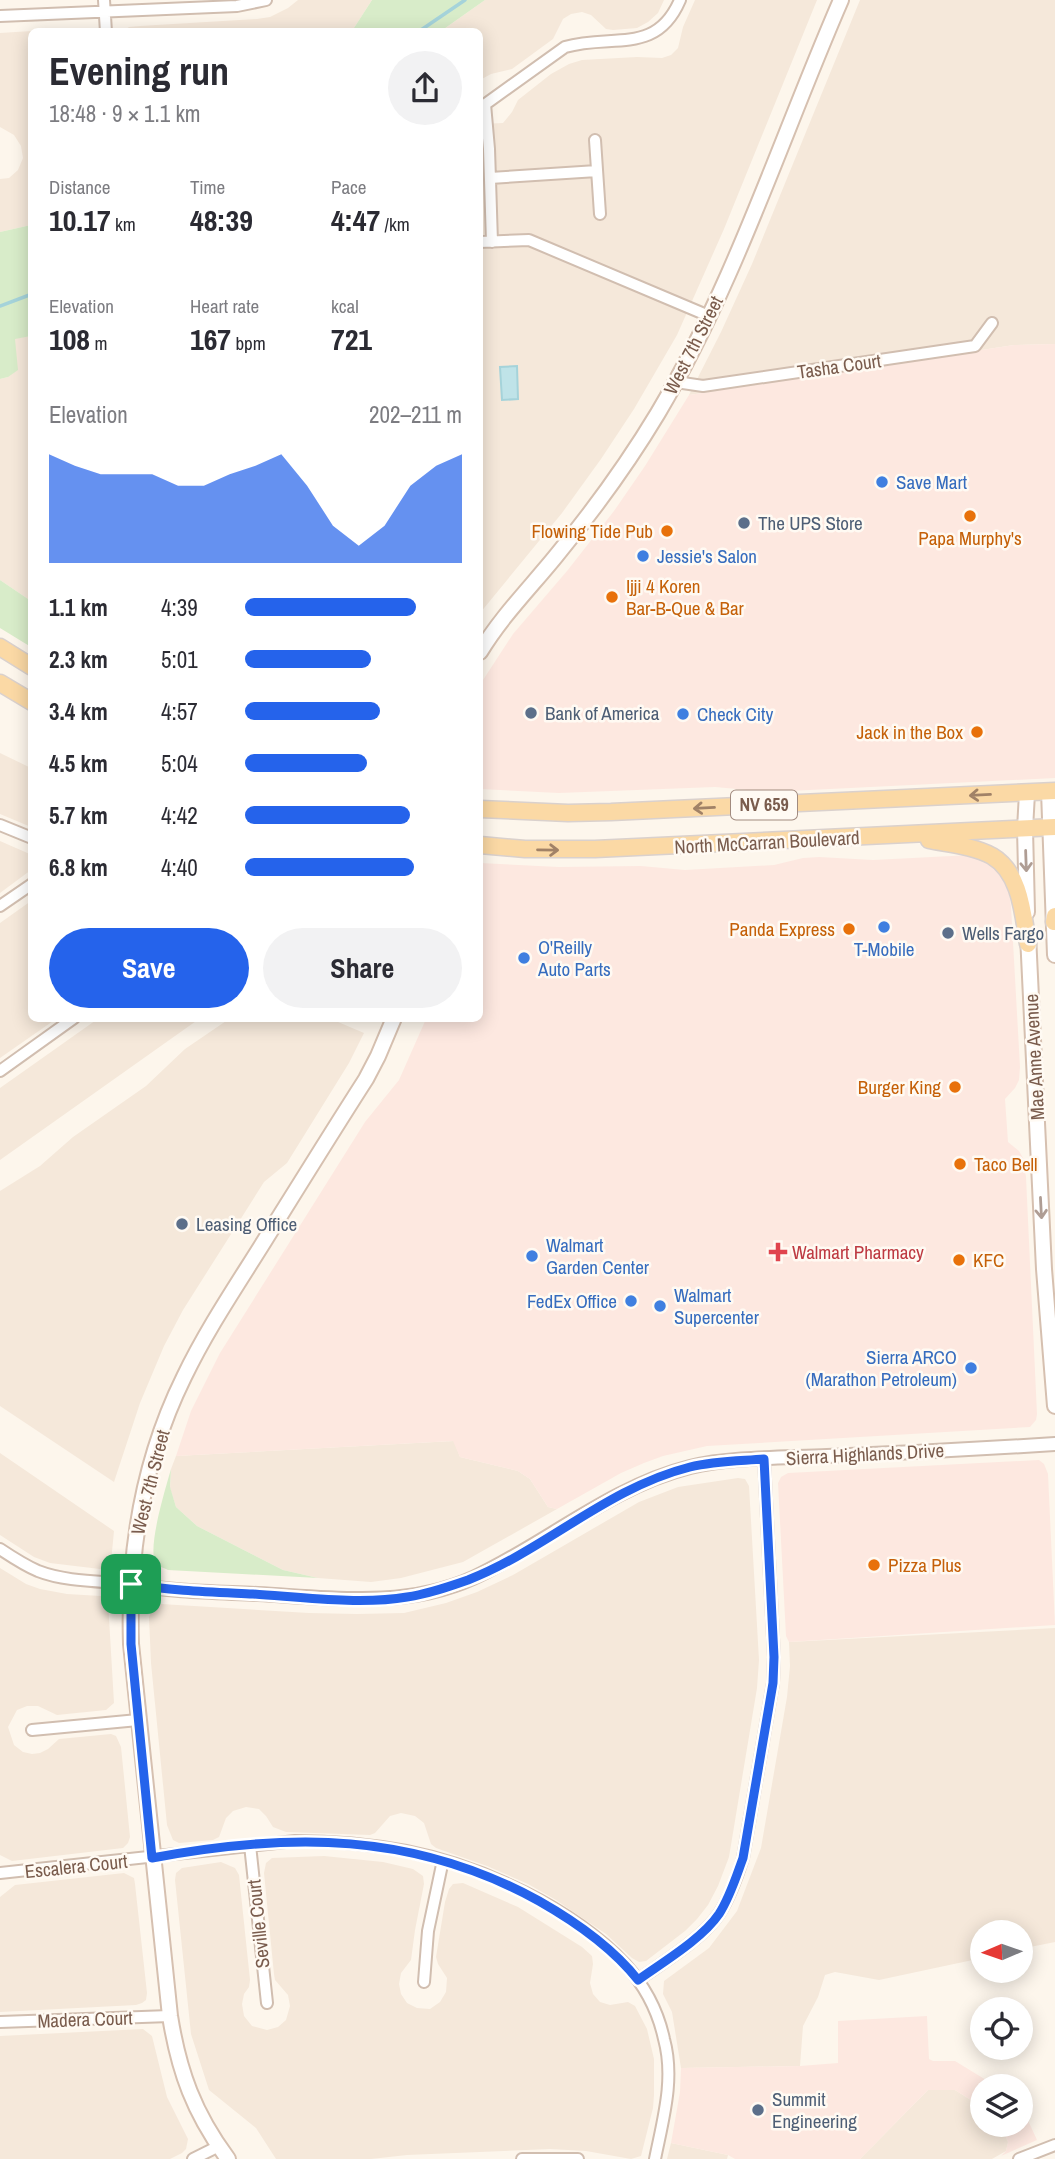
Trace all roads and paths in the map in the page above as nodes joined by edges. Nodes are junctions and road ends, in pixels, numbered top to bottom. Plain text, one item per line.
1 (104, 0) edge
2 (266, 0) edge
3 (680, 0) edge
4 (841, 0) edge
5 (105, 13) junction
6 (0, 16) edge
7 (107, 28) edge
8 (483, 105) edge
9 (483, 112) edge
10 (595, 140) dead end
11 (597, 171) junction
12 (490, 178) junction
13 (600, 214) dead end
14 (483, 242) edge
15 (492, 242) junction
16 (709, 316) junction
17 (992, 323) dead end
18 (676, 382) junction
19 (0, 647) edge
20 (483, 648) edge
21 (28, 664) edge
22 (0, 683) edge
23 (28, 700) edge
24 (1052, 791) edge
25 (1027, 793) junction
26 (483, 808) edge
27 (0, 825) edge
28 (1052, 827) edge
29 (1025, 829) junction
30 (28, 836) edge
31 (906, 836) junction
32 (483, 845) edge
33 (28, 887) edge
34 (0, 906) edge
35 (1054, 919) edge
36 (1028, 944) junction
37 (1055, 955) edge
38 (68, 1022) edge
39 (392, 1022) edge
40 (0, 1071) edge
41 (1055, 1406) edge
42 (1055, 1444) edge
43 (764, 1459) junction
44 (0, 1549) edge
45 (131, 1584) junction
46 (138, 1720) junction
47 (32, 1730) dead end
48 (250, 1845) junction
49 (152, 1858) junction
50 (443, 1860) junction
51 (0, 1873) edge
52 (638, 1980) junction
53 (424, 1982) dead end
54 (267, 2003) dead end
55 (170, 2016) junction
56 (0, 2022) edge
57 (1055, 2145) edge
58 (219, 2146) junction
59 (192, 2159) edge
60 (228, 2159) edge
61 (522, 2159) edge
62 (578, 2159) edge
63 (655, 2159) edge
64 (1019, 2159) edge

1 - 5 street
2 - 5 street
3 - 8 street
4 - 16 main road, West 7th Street
5 - 6 street
5 - 7 street
9 - 12 street
10 - 11 street
11 - 12 street
11 - 13 street
12 - 15 street
14 - 15 street
15 - 16 street
16 - 18 main road, West 7th Street
17 - 18 street, Tasha Court
18 - 20 main road, West 7th Street
19 - 21 main road
22 - 23 main road
24 - 25 main road, North McCarran Boulevard / NV 659
24 - 28 main road
25 -> 26 main road, North McCarran Boulevard / NV 659
25 - 29 main road, Mae Anne Avenue
27 - 30 street
28 - 29 main road, North McCarran Boulevard / NV 659
28 - 35 main road
29 - 31 main road, North McCarran Boulevard / NV 659
29 -> 36 main road, Mae Anne Avenue
32 -> 31 main road, North McCarran Boulevard / NV 659
31 - 36 main road
33 - 34 street
35 - 37 main road
36 -> 41 main road, Mae Anne Avenue
38 - 40 street
39 - 45 main road, West 7th Street
42 - 43 street, Sierra Highlands Drive
43 - 45 street, Sierra Highlands Drive
43 - 52 street
44 - 45 street, Sierra Highlands Drive
45 - 46 main road, West 7th Street
46 - 47 street
46 - 49 main road, West 7th Street
48 - 49 street, Escalera Court
48 - 50 street, Escalera Court
48 - 54 street, Seville Court
49 - 51 street, Escalera Court
49 - 55 main road, West 7th Street
50 - 52 street, Escalera Court
50 - 53 street
52 - 63 street, Escalera Court
55 - 56 street, Madera Court
55 - 58 main road, West 7th Street
57 - 64 street
58 - 59 street
58 - 60 main road, West 7th Street
61 - 62 street

